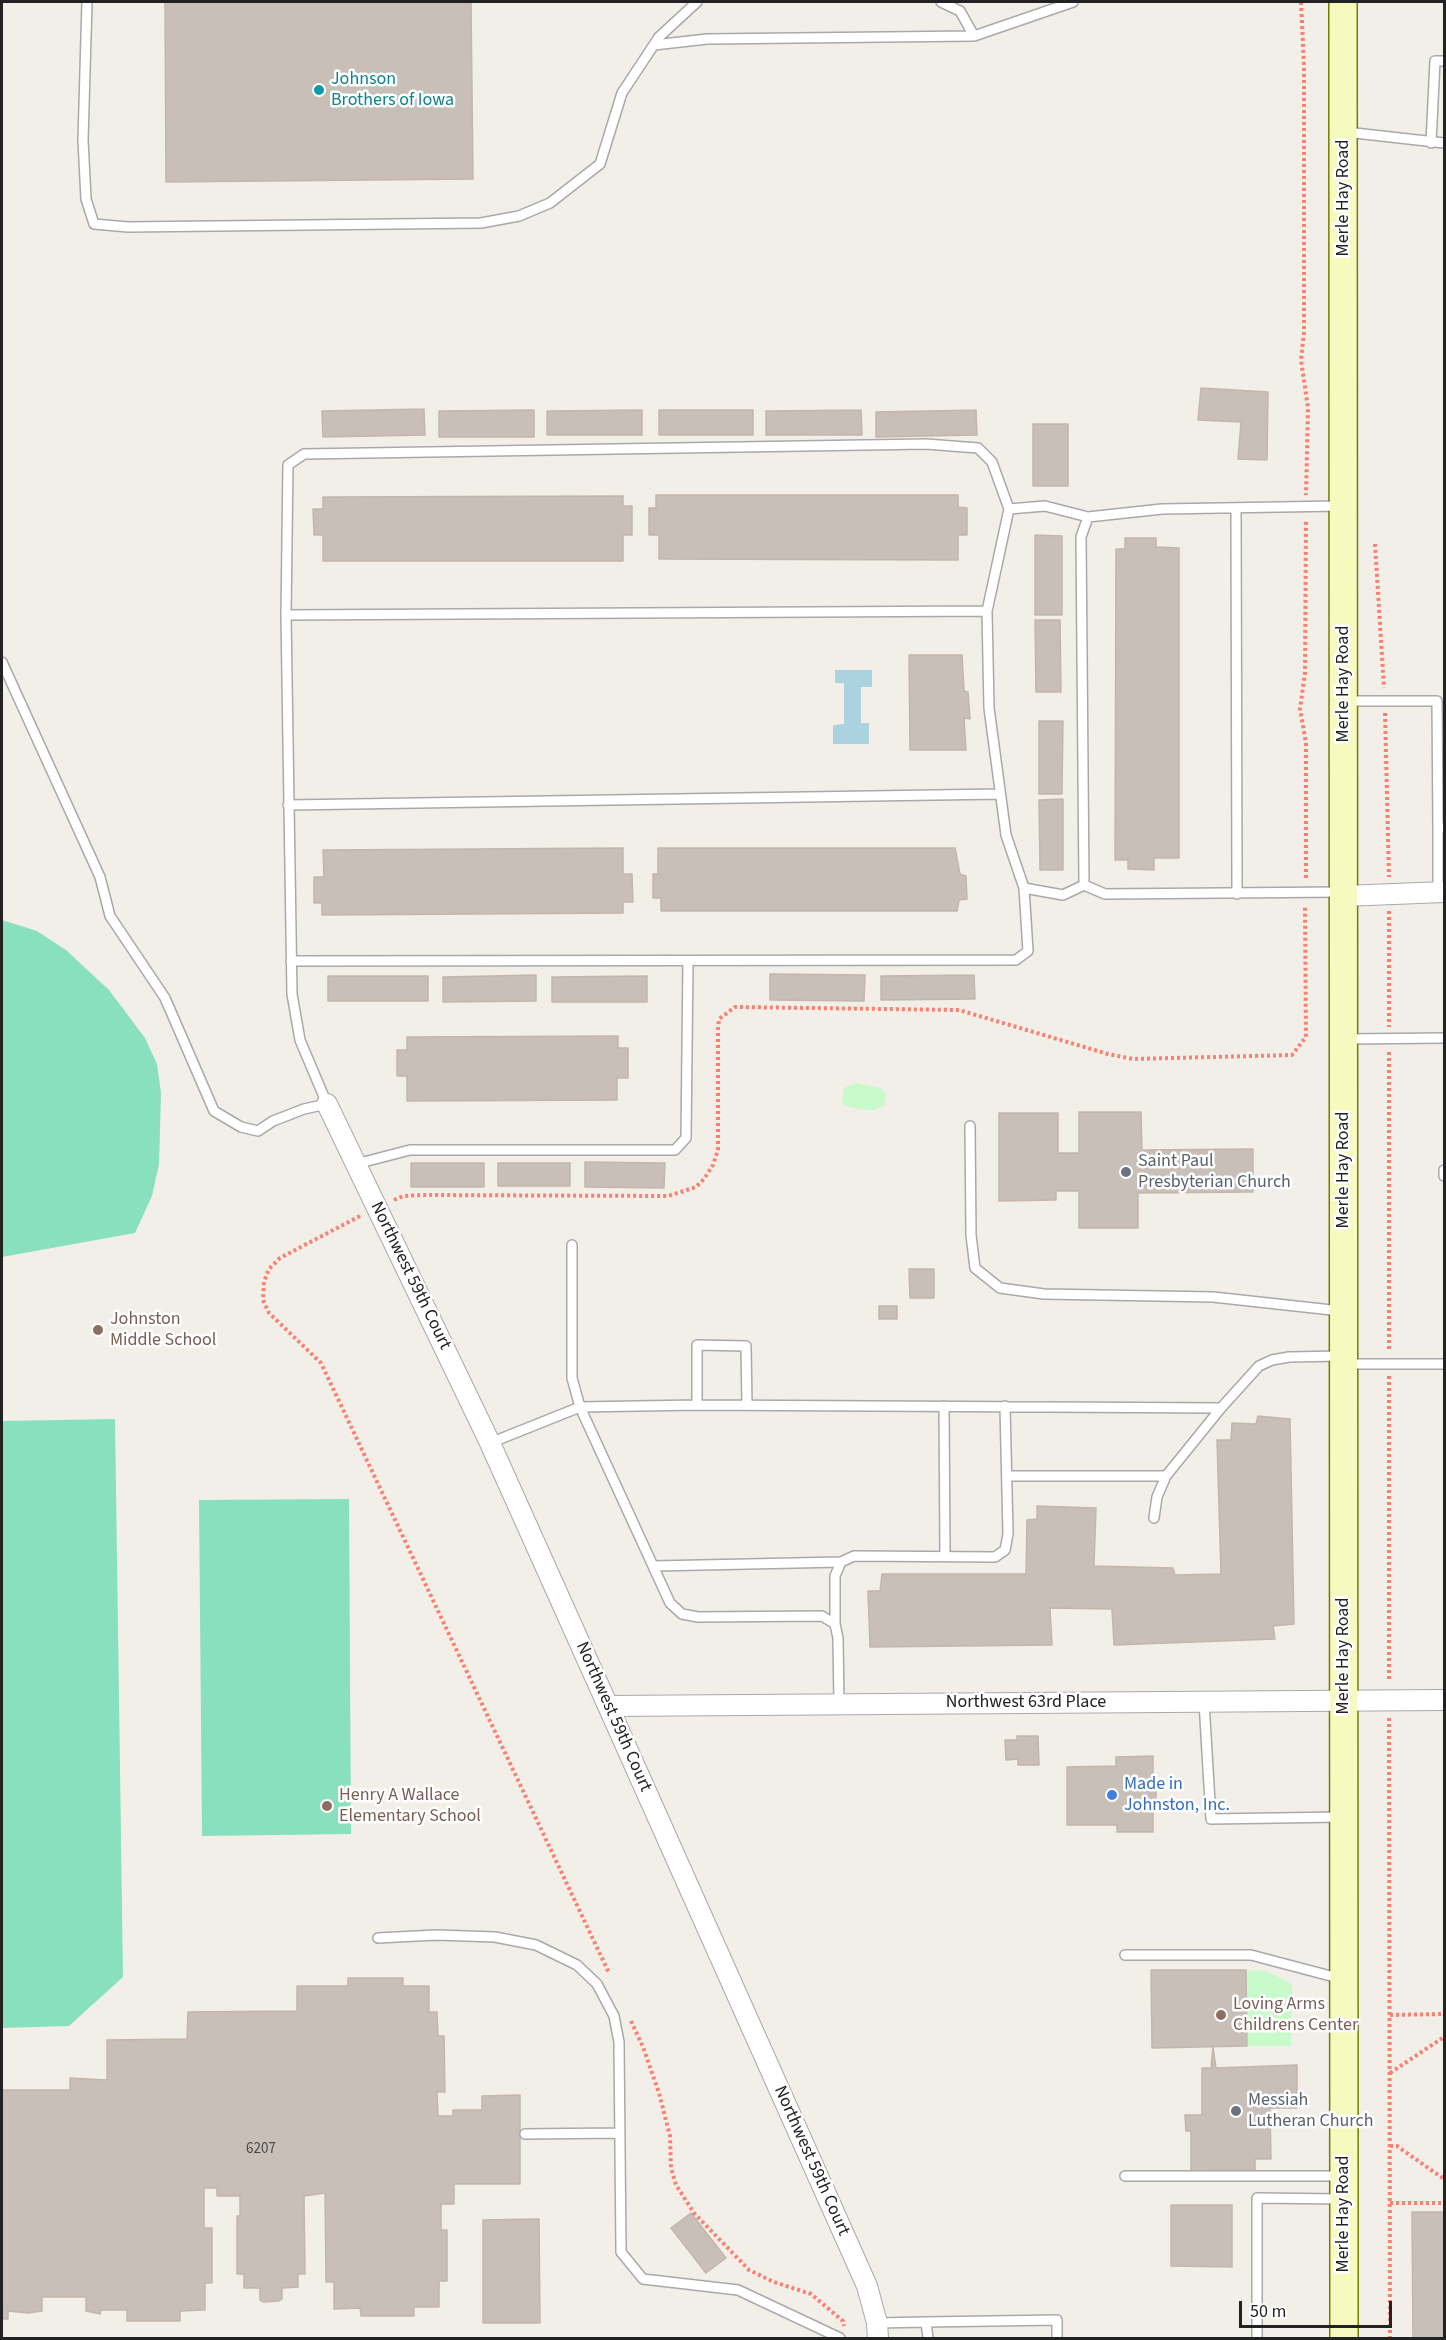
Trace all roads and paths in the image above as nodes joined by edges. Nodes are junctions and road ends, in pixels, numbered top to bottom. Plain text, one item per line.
1 (87, 2) edge
2 (697, 2) edge
3 (941, 2) edge
4 (1073, 2) edge
5 (1300, 2) edge
6 (1344, 2) edge
7 (974, 36) junction
8 (654, 45) junction
9 (1444, 61) edge
10 (1344, 132) junction
11 (1431, 143) junction
12 (1444, 143) edge
13 (1344, 506) junction
14 (1306, 507) junction
15 (1236, 508) junction
16 (1009, 509) junction
17 (1088, 517) junction
18 (1375, 544) dead end
19 (987, 611) junction
20 (286, 615) junction
21 (2, 662) edge
22 (1344, 701) junction
23 (1385, 701) junction
24 (1000, 794) junction
25 (288, 805) junction
26 (1441, 828) edge
27 (1084, 885) junction
28 (1024, 888) junction
29 (1305, 892) junction
30 (1441, 892) edge
31 (1237, 894) junction
32 (1344, 894) junction
33 (1389, 894) junction
34 (291, 961) junction
35 (688, 961) junction
36 (1444, 1038) edge
37 (1344, 1039) junction
38 (1389, 1039) junction
39 (327, 1104) junction
40 (969, 1126) dead end
41 (356, 1164) junction
42 (1444, 1170) edge
43 (1444, 1176) edge
44 (377, 1208) junction
45 (346, 1224) dead end
46 (572, 1245) dead end
47 (1344, 1311) junction
48 (1344, 1360) junction
49 (1389, 1364) junction
50 (1444, 1364) edge
51 (697, 1404) junction
52 (747, 1405) junction
53 (944, 1406) junction
54 (1005, 1406) junction
55 (580, 1407) junction
56 (1221, 1408) junction
57 (490, 1443) junction
58 (1007, 1476) junction
59 (1166, 1476) junction
60 (1154, 1518) dead end
61 (945, 1556) junction
62 (841, 1562) junction
63 (654, 1566) junction
64 (835, 1624) junction
65 (1389, 1686) dead end
66 (1444, 1700) edge
67 (1344, 1701) junction
68 (1204, 1702) junction
69 (839, 1705) junction
70 (608, 1706) junction
71 (1389, 1721) dead end
72 (1344, 1816) junction
73 (378, 1938) dead end
74 (1125, 1955) dead end
75 (610, 1977) dead end
76 (1344, 1980) junction
77 (1444, 2014) edge
78 (1390, 2015) junction
79 (631, 2020) dead end
80 (1444, 2037) edge
81 (1390, 2074) junction
82 (618, 2133) junction
83 (525, 2134) dead end
84 (1390, 2146) junction
85 (1125, 2175) dead end
86 (1444, 2179) edge
87 (1344, 2188) junction
88 (1390, 2203) junction
89 (1444, 2203) edge
90 (926, 2322) junction
91 (878, 2331) edge
92 (837, 2336) edge
93 (928, 2338) edge
94 (1057, 2338) edge
95 (1257, 2338) edge
96 (1344, 2338) edge
97 (1390, 2338) edge

1 - 8 lane
2 - 8 lane
3 - 7 lane
4 - 7 lane
5 - 14 path
6 - 10 main road, Merle Hay Road
7 - 8 lane
9 - 11 lane
10 - 11 lane
10 - 13 main road, Merle Hay Road
11 - 12 lane
13 - 14 lane
13 - 22 main road, Merle Hay Road
14 - 15 lane
14 - 29 path
15 - 17 lane
15 - 31 lane
16 - 17 lane
16 - 19 lane
16 - 20 lane
17 - 27 lane
18 - 23 path
19 - 20 lane
19 - 24 lane
20 - 25 lane
21 - 39 lane
22 - 23 lane
22 - 32 main road, Merle Hay Road
23 - 26 lane
23 - 33 path
24 - 25 lane
24 - 28 lane
25 - 34 lane
26 - 30 lane
27 - 28 lane
27 - 31 lane
28 - 35 lane
29 - 31 lane
29 - 32 lane
29 - 44 path
30 - 33 street
32 - 33 street
32 - 37 main road, Merle Hay Road
33 - 38 path
34 - 35 lane
34 - 39 lane
35 - 41 lane
36 - 38 lane
37 - 38 lane
37 - 47 main road, Merle Hay Road
38 - 49 path
39 - 41 street, Northwest 59th Court
40 - 47 lane
41 - 44 street, Northwest 59th Court
42 - 43 lane
44 - 57 street, Northwest 59th Court
45 - 75 path
46 - 55 lane
47 - 48 main road, Merle Hay Road
48 - 49 lane
48 - 56 lane
48 - 67 main road, Merle Hay Road
49 - 50 lane
49 - 65 path
51 - 52 lane
51 - 52 lane
51 - 55 lane
52 - 53 lane
53 - 54 lane
53 - 61 lane
54 - 56 lane
54 - 58 lane
55 - 57 lane
55 - 63 lane
56 - 59 lane
57 - 70 street, Northwest 59th Court
58 - 59 lane
58 - 61 lane
59 - 60 lane
61 - 62 lane
62 - 63 lane
62 - 64 lane
63 - 64 lane
64 - 69 lane
66 - 67 street, Northwest 63rd Place
67 - 68 street, Northwest 63rd Place
67 - 72 main road, Merle Hay Road
68 - 69 street, Northwest 63rd Place
68 - 72 lane
69 - 70 street, Northwest 63rd Place
70 - 91 street, Northwest 59th Court
71 - 78 path
72 - 76 main road, Merle Hay Road
73 - 82 lane
74 - 76 lane
76 - 87 main road, Merle Hay Road
77 - 78 path
78 - 81 path
79 - 92 path
80 - 81 path
81 - 84 path
82 - 83 lane
82 - 92 lane
84 - 86 path
84 - 88 path
85 - 87 lane
87 - 95 lane
87 - 96 main road, Merle Hay Road
88 - 89 path
88 - 97 path
90 - 91 lane
90 - 93 lane
90 - 94 lane

